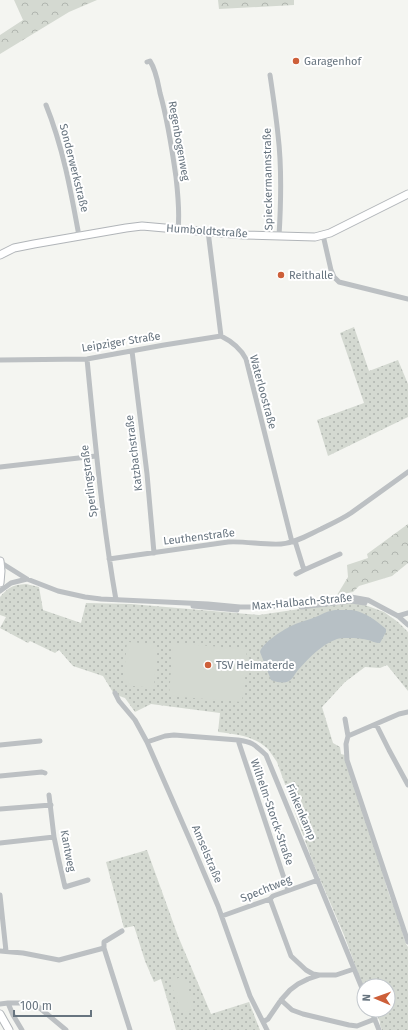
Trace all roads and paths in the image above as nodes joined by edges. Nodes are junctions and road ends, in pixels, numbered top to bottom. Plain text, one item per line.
1 (147, 62) dead end
2 (270, 75) dead end
3 (46, 105) dead end
4 (408, 194) edge
5 (178, 229) junction
6 (208, 231) junction
7 (323, 235) junction
8 (79, 236) junction
9 (279, 236) junction
10 (0, 255) edge
11 (408, 299) edge
12 (221, 336) junction
13 (132, 351) junction
14 (87, 359) junction
15 (0, 360) edge
16 (96, 456) junction
17 (0, 468) edge
18 (408, 472) edge
19 (293, 542) junction
20 (154, 553) junction
21 (340, 554) dead end
22 (109, 559) junction
23 (0, 562) edge
24 (304, 570) junction
25 (296, 574) dead end
26 (27, 578) junction
27 (0, 583) edge
28 (0, 591) edge
29 (116, 600) junction
30 (408, 613) edge
31 (398, 616) junction
32 (408, 625) edge
33 (115, 693) dead end
34 (408, 712) edge
35 (345, 720) dead end
36 (376, 724) junction
37 (348, 736) junction
38 (238, 740) junction
39 (40, 741) dead end
40 (147, 742) junction
41 (0, 745) edge
42 (45, 773) dead end
43 (0, 776) edge
44 (408, 785) edge
45 (50, 795) dead end
46 (51, 805) junction
47 (0, 809) edge
48 (54, 837) junction
49 (0, 843) edge
50 (88, 880) dead end
51 (318, 880) junction
52 (288, 890) junction
53 (0, 895) edge
54 (270, 899) junction
55 (222, 916) junction
56 (122, 931) dead end
57 (408, 942) edge
58 (104, 948) junction
59 (3, 951) edge
60 (354, 969) junction
61 (320, 975) junction
62 (358, 978) edge
63 (281, 1000) junction
64 (8, 1003) junction
65 (20, 1003) dead end
66 (28, 1003) dead end
67 (0, 1004) edge
68 (0, 1014) edge
69 (375, 1019) joint
70 (263, 1022) junction
71 (9, 1030) edge
72 (22, 1030) edge
73 (66, 1030) edge
74 (130, 1030) edge
75 (267, 1030) edge
76 (379, 1030) edge

1 - 5 street, Regenbogenweg
2 - 9 street, Spieckermannstraße
3 - 8 street, Sonderwerkstraße
4 - 7 street, Humboldtstraße
5 - 6 street, Humboldtstraße
5 - 8 street, Humboldtstraße
6 - 9 street, Humboldtstraße
6 - 12 street
7 - 9 street, Humboldtstraße
7 - 11 street
8 - 10 street, Humboldtstraße
12 - 13 street, Leipziger Straße
12 - 19 street, Waterloostraße
13 - 14 street, Leipziger Straße
13 - 20 street, Katzbachstraße
14 - 15 street, Leipziger Straße
14 - 16 street, Sperlingstraße
16 - 17 street
16 - 22 street, Sperlingstraße
18 - 19 street, Leuthenstraße
19 - 20 street, Leuthenstraße
19 - 24 street, Waterloostraße
20 - 22 street, Leuthenstraße
21 - 24 street
22 - 29 street, Sperlingstraße
23 - 26 street, Max-Halbach-Straße
23 - 27 street
24 - 25 street
26 - 28 street
26 - 29 street, Max-Halbach-Straße
29 - 31 street, Max-Halbach-Straße
30 - 31 street
31 - 32 street, Max-Halbach-Straße
33 - 40 street, Amselstraße
34 - 36 street
35 - 37 street
36 - 37 street
36 - 44 street
37 - 57 street
38 - 40 street, Finkenkamp
38 - 51 street, Finkenkamp
38 - 52 street, Wilhelm-Storck-Straße
39 - 41 street
40 - 55 street, Amselstraße
42 - 43 street
45 - 46 street, Kantweg
46 - 47 street
46 - 48 street, Kantweg
48 - 49 street
48 - 50 street, Kantweg
51 - 52 street, Spechtweg
51 - 60 street, Finkenkamp
52 - 54 street, Spechtweg
53 - 59 street
54 - 55 street, Spechtweg
54 - 61 street
55 - 70 street, Amselstraße
56 - 58 street
58 - 59 street
58 - 74 street
60 - 61 street
60 - 62 street, Finkenkamp
61 - 63 street
63 - 69 street
63 - 70 street
64 - 65 street
64 - 67 street
64 - 72 street
66 - 73 street
68 - 71 street
69 - 76 street
70 - 75 street, Amselstraße

